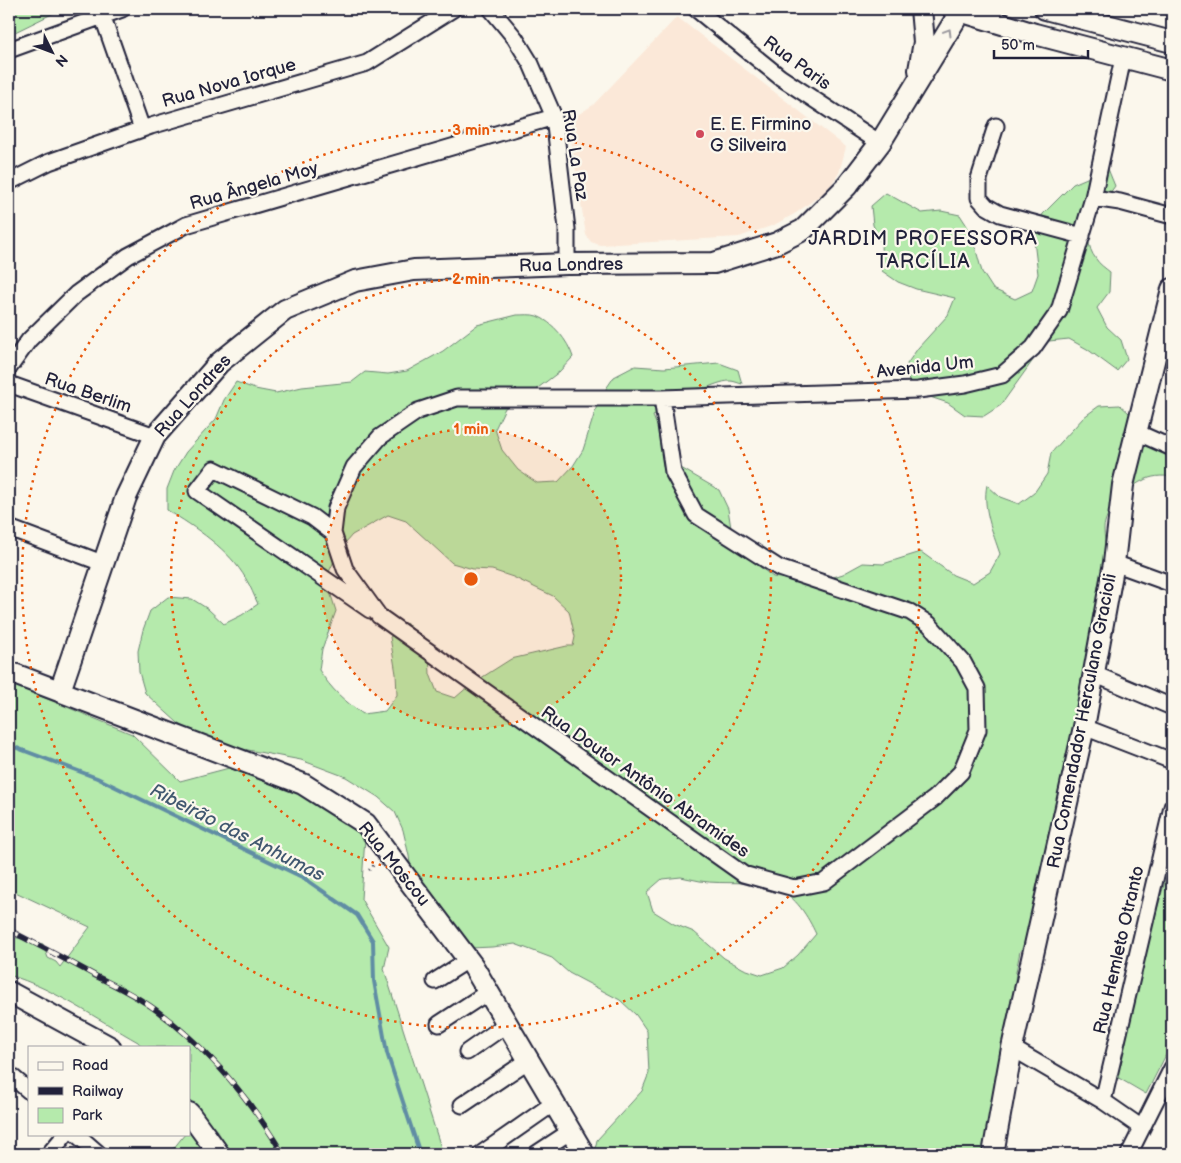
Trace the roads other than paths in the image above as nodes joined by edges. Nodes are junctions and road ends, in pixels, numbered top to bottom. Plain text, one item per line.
1 (122, 9) edge
2 (453, 9) edge
3 (491, 9) edge
4 (696, 9) edge
5 (921, 9) edge
6 (1045, 9) edge
7 (957, 10) edge
8 (101, 12) edge
9 (993, 15) edge
10 (1172, 42) edge
11 (9, 50) edge
12 (1123, 58) junction
13 (1172, 70) edge
14 (917, 82) junction
15 (554, 118) junction
16 (996, 126) dead end
17 (142, 129) junction
18 (880, 143) junction
19 (9, 182) edge
20 (1094, 198) junction
21 (1172, 216) edge
22 (1082, 236) junction
23 (567, 264) junction
24 (1172, 289) edge
25 (9, 368) edge
26 (9, 384) edge
27 (595, 398) joint
28 (662, 398) junction
29 (1136, 432) junction
30 (155, 436) junction
31 (1172, 448) edge
32 (9, 528) edge
33 (333, 533) junction
34 (102, 563) junction
35 (1114, 563) junction
36 (1172, 584) edge
37 (379, 616) junction
38 (9, 672) edge
39 (1094, 674) junction
40 (60, 691) junction
41 (1172, 708) edge
42 (1084, 727) junction
43 (1172, 761) edge
44 (1172, 807) edge
45 (468, 960) junction
46 (436, 981) dead end
47 (9, 992) edge
48 (488, 992) junction
49 (439, 1024) dead end
50 (508, 1024) junction
51 (108, 1046) edge
52 (1012, 1048) junction
53 (467, 1052) dead end
54 (529, 1060) junction
55 (1172, 1068) edge
56 (9, 1074) edge
57 (28, 1091) edge
58 (1103, 1101) junction
59 (554, 1103) junction
60 (462, 1105) dead end
61 (190, 1114) edge
62 (1142, 1128) junction
63 (571, 1131) junction
64 (64, 1136) edge
65 (78, 1136) edge
66 (49, 1154) edge
67 (99, 1154) edge
68 (220, 1154) edge
69 (481, 1154) edge
70 (536, 1154) edge
71 (584, 1154) edge
72 (993, 1154) edge
73 (1129, 1154) edge

1 - 8 street
2 - 17 street, Rua Nova Iorque
3 - 15 street, Rua La Paz
4 - 18 street, Rua Paris
5 - 14 street
6 - 10 street
7 - 9 street
14 -> 7 street, Rua Londres
8 - 11 street
8 - 17 street
9 - 12 street
12 - 13 street
12 - 20 street, Avenida Um
14 - 18 street, Rua Londres
15 - 23 street, Rua La Paz
15 - 25 street, Rua Ângela Moy
16 - 22 street
17 - 19 street, Rua Nova Iorque
18 - 23 street, Rua Londres
20 - 21 street
20 - 22 street, Avenida Um
22 - 28 street, Avenida Um
23 - 30 street, Rua Londres
24 - 29 street, Rua Comendador Herculano Gracioli
26 - 30 street, Rua Berlim
27 - 28 street, Avenida Um
27 - 33 street, Rua Doutor Antônio Abramides
28 - 37 street, Rua Doutor Antônio Abramides
29 - 31 street
29 - 35 street, Rua Comendador Herculano Gracioli
30 - 34 street, Rua Londres
32 - 34 street
33 - 37 street, Rua Doutor Antônio Abramides
33 - 37 street, Rua Doutor Antônio Abramides
34 - 40 street, Rua Londres
35 - 36 street
35 - 39 street, Rua Comendador Herculano Gracioli
38 - 40 street, Rua Moscou
39 - 41 street
39 - 42 street, Rua Comendador Herculano Gracioli
40 - 45 street, Rua Moscou
42 - 43 street
42 - 52 street, Rua Comendador Herculano Gracioli
44 - 58 street, Rua Hemleto Otranto
45 - 46 street
45 - 48 street, Rua Moscou
47 - 51 street
48 - 49 street
48 - 50 street, Rua Moscou
50 - 53 street
50 - 54 street, Rua Moscou
52 - 58 street
52 - 72 street, Rua Comendador Herculano Gracioli
54 - 59 street, Rua Moscou
54 - 60 street
55 - 62 street
56 - 57 street
58 - 62 street
59 - 63 street, Rua Moscou
59 - 69 street
61 - 68 street
62 - 73 street
63 - 70 street
63 - 71 street, Rua Moscou
64 - 66 street
65 - 67 street

